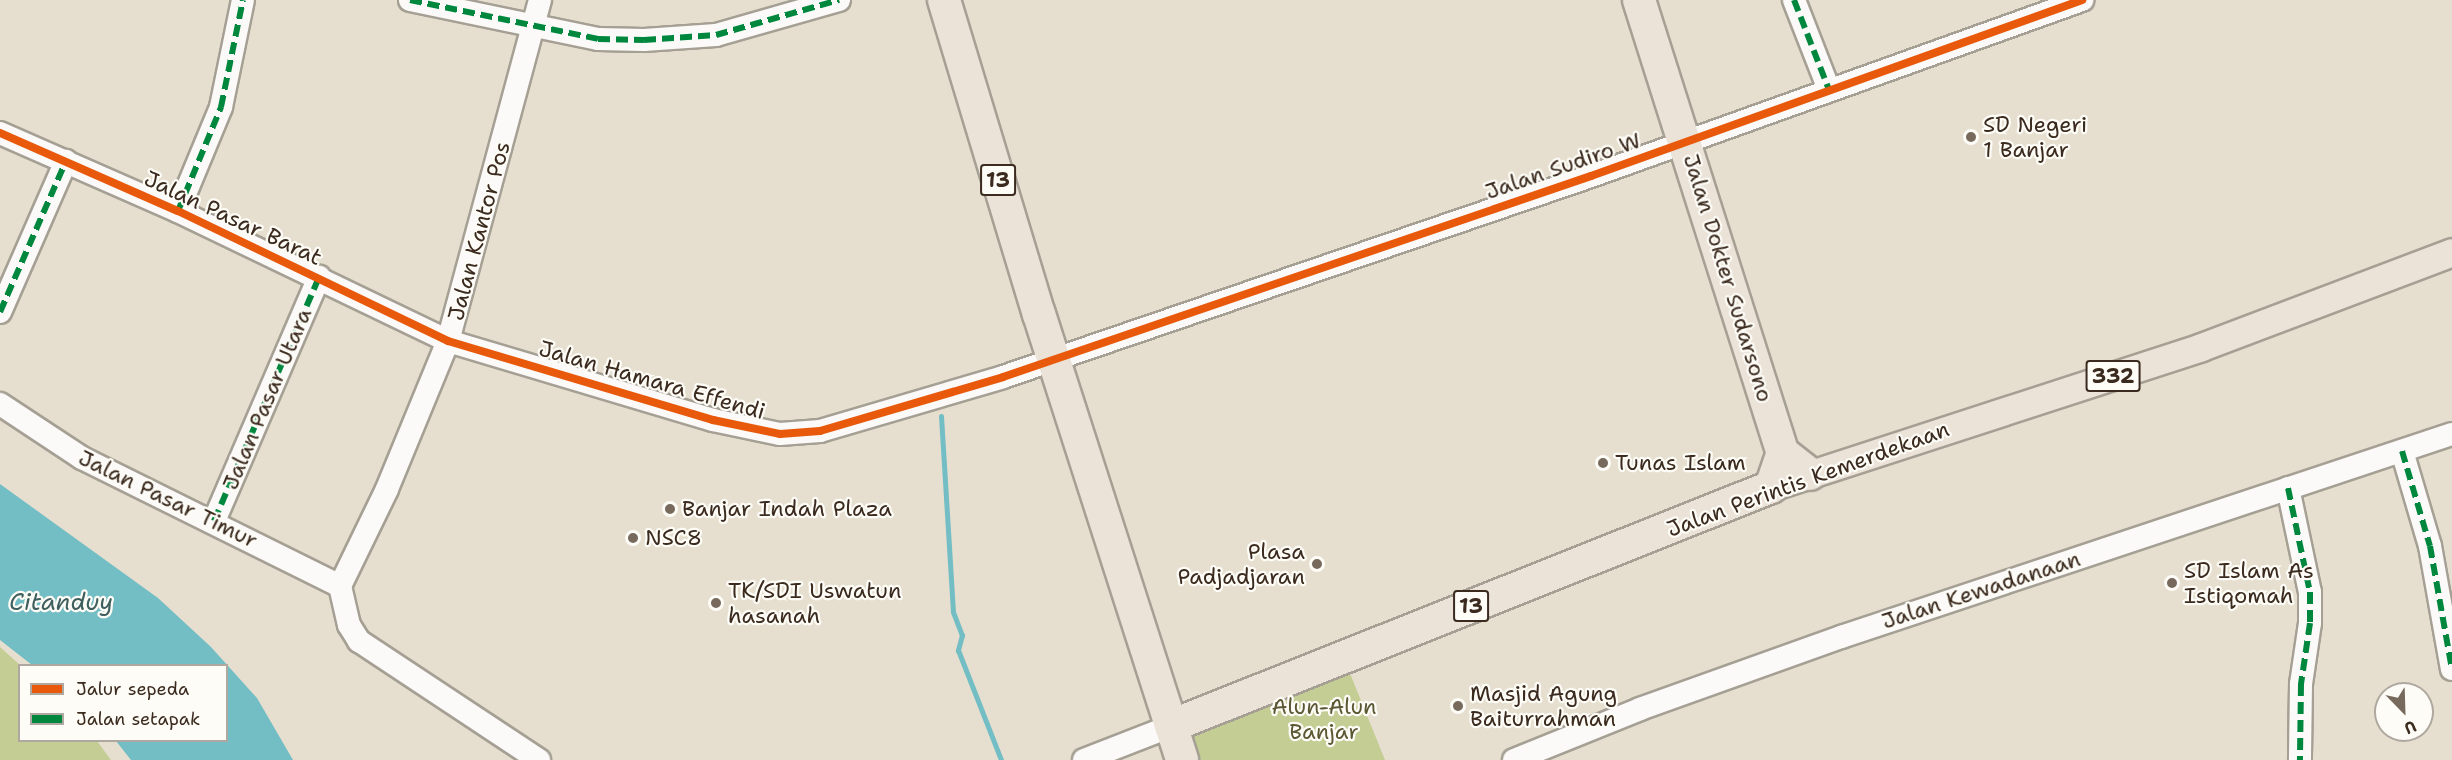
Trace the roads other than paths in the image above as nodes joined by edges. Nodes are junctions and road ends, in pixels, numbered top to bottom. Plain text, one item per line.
1 (243, 0) edge
2 (410, 0) edge
3 (540, 0) edge
4 (839, 0) edge
5 (944, 0) edge
6 (1639, 0) edge
7 (1794, 0) edge
8 (2082, 0) edge
9 (535, 25) junction
10 (1829, 90) junction
11 (0, 132) edge
12 (1686, 142) junction
13 (66, 161) junction
14 (178, 211) junction
15 (2452, 252) edge
16 (320, 277) junction
17 (0, 312) edge
18 (448, 341) junction
19 (1054, 359) junction
20 (0, 404) edge
21 (2452, 434) edge
22 (2402, 451) junction
23 (1783, 453) junction
24 (1810, 474) junction
25 (1771, 488) junction
26 (2288, 488) junction
27 (214, 521) junction
28 (340, 586) junction
29 (2452, 669) edge
30 (1171, 726) junction
31 (539, 760) edge
32 (1084, 760) edge
33 (1182, 760) edge
34 (1514, 760) edge
35 (2300, 760) edge

1 - 14 street
2 - 9 street
3 - 9 street, Jalan Kantor Pos
4 - 9 street
5 - 19 highway, 13
6 - 12 highway, Jalan Dokter Sudarsono
7 - 10 street
8 - 10 street, Jalan Sudiro W
9 - 18 street, Jalan Kantor Pos
10 - 12 street, Jalan Sudiro W
11 - 13 street, Jalan Pasar Barat
12 - 19 street, Jalan Sudiro W
12 - 23 highway, Jalan Dokter Sudarsono
13 - 14 street, Jalan Pasar Barat
13 - 17 street
14 - 16 street, Jalan Pasar Barat
15 - 24 main road, Jalan Perintis Kemerdekaan / 332
16 - 18 street, Jalan Pasar Barat
16 - 27 street, Jalan Pasar Utara
18 - 19 street, Jalan Hamara Effendi
18 - 28 street, Jalan Kantor Pos
19 - 30 highway, 13
20 - 27 street, Jalan Pasar Timur
21 - 22 street, Jalan Kewadanaan
22 - 26 street, Jalan Kewadanaan
22 - 29 street
23 - 24 highway
23 - 25 highway
24 - 25 main road, Jalan Perintis Kemerdekaan / 332
25 - 30 highway, Jalan Perintis Kemerdekaan / 13
26 - 34 street, Jalan Kewadanaan
26 - 35 street
27 - 28 street, Jalan Pasar Timur
28 - 31 street
30 - 32 street
30 - 33 highway, 13

